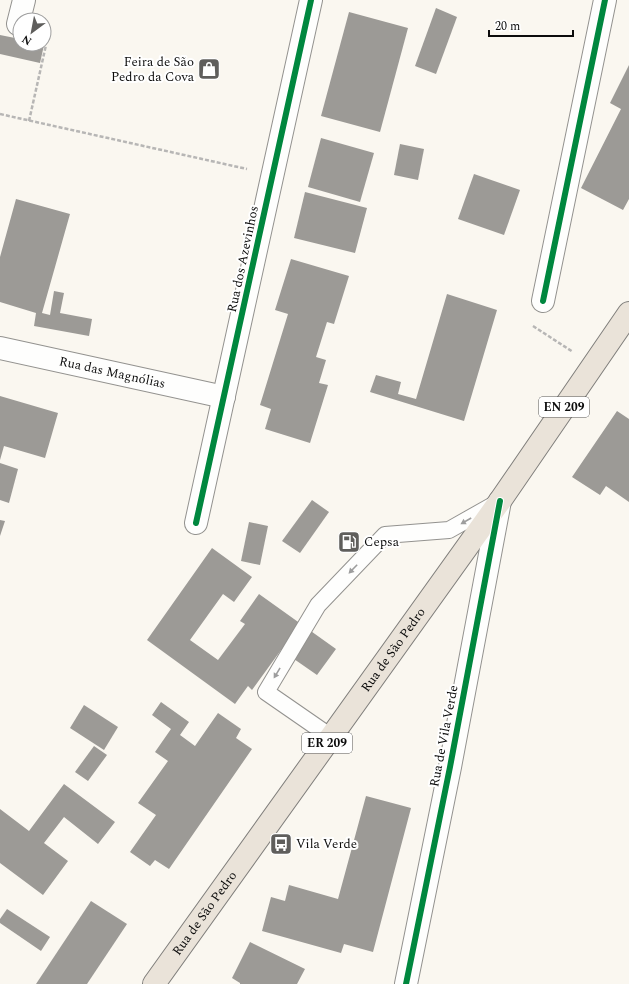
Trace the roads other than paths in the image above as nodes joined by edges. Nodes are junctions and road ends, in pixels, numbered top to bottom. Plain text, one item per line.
1 (24, 0) edge
2 (311, 0) edge
3 (605, 0) edge
4 (21, 12) edge
5 (543, 301) road end
6 (629, 313) edge
7 (0, 348) edge
8 (224, 397) junction
9 (500, 502) junction
10 (196, 524) dead end
11 (331, 737) junction
12 (410, 981) edge
13 (154, 984) edge

1 - 4 street
2 - 8 street, Rua dos Azevinhos
3 - 5 street
6 - 9 main road, Rua de São Pedro / EN 209
7 - 8 street, Rua das Magnólias
8 - 10 street, Rua dos Azevinhos
9 - 11 main road, Rua de São Pedro / ER 209
9 -> 11 lane
9 - 12 street, Rua de Vila Verde
11 - 13 main road, Rua de São Pedro / ER 209

